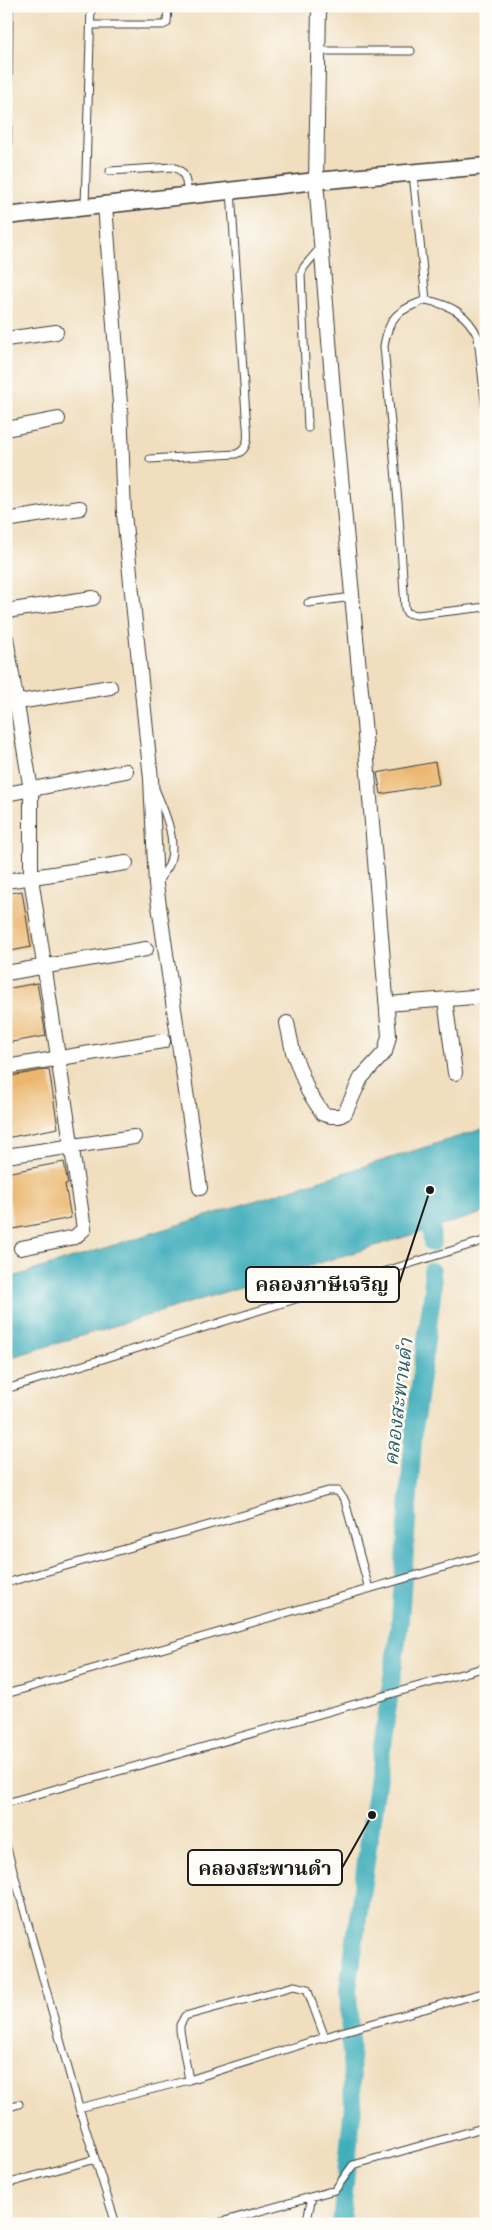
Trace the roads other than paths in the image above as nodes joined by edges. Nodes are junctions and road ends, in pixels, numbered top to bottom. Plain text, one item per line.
1 (9, 6) edge
2 (91, 6) edge
3 (168, 6) edge
4 (319, 6) edge
5 (91, 25) junction
6 (318, 50) junction
7 (411, 51) dead end
8 (486, 166) edge
9 (110, 172) dead end
10 (413, 174) junction
11 (316, 182) junction
12 (230, 191) junction
13 (188, 196) junction
14 (105, 205) junction
15 (84, 206) junction
16 (7, 216) edge
17 (322, 246) junction
18 (426, 300) junction
19 (56, 332) dead end
20 (6, 339) edge
21 (486, 410) edge
22 (58, 419) dead end
23 (308, 428) dead end
24 (6, 429) edge
25 (150, 459) dead end
26 (80, 508) dead end
27 (6, 520) edge
28 (352, 597) junction
29 (93, 598) dead end
30 (308, 603) dead end
31 (486, 607) edge
32 (6, 611) edge
33 (6, 638) edge
34 (110, 687) dead end
35 (11, 703) edge
36 (126, 771) dead end
37 (31, 790) junction
38 (6, 794) edge
39 (126, 863) dead end
40 (31, 878) junction
41 (6, 882) edge
42 (146, 949) dead end
43 (45, 967) junction
44 (6, 973) edge
45 (486, 996) edge
46 (445, 1000) junction
47 (387, 1004) junction
48 (287, 1023) dead end
49 (163, 1041) dead end
50 (59, 1057) junction
51 (6, 1067) edge
52 (455, 1074) dead end
53 (134, 1138) dead end
54 (73, 1146) junction
55 (6, 1156) edge
56 (200, 1188) dead end
57 (486, 1240) edge
58 (21, 1248) dead end
59 (6, 1389) edge
60 (486, 1555) edge
61 (6, 1583) edge
62 (369, 1589) junction
63 (486, 1667) edge
64 (6, 1694) edge
65 (6, 1804) edge
66 (6, 1845) edge
67 (486, 1992) edge
68 (325, 2038) junction
69 (189, 2080) junction
70 (18, 2104) dead end
71 (6, 2108) edge
72 (79, 2108) junction
73 (486, 2127) edge
74 (95, 2159) junction
75 (6, 2184) edge
76 (312, 2197) junction
77 (116, 2224) edge
78 (214, 2224) edge
79 (306, 2224) edge

1 - 16 lane
2 - 5 lane
3 - 5 lane
4 - 6 street
5 - 15 lane
6 - 7 lane
6 - 11 street
8 - 10 street
9 - 13 lane
10 - 11 street
10 - 18 lane
11 - 12 street
11 - 17 street
12 - 13 street
12 - 25 lane
13 - 14 street
14 - 15 street
14 - 56 street
15 - 16 street
17 - 23 lane
17 - 28 street
18 - 21 lane
18 - 31 lane
19 - 20 street
22 - 24 street
26 - 27 street
28 - 30 lane
28 - 47 street
29 - 32 street
33 - 35 street
34 - 35 street
35 - 37 street
36 - 37 street
37 - 38 street
37 - 40 street
39 - 40 street
40 - 41 street
40 - 43 street
42 - 43 street
43 - 44 street
43 - 50 street
45 - 46 street
46 - 47 street
46 - 52 street
47 - 48 street
49 - 50 street
50 - 51 street
50 - 54 street
53 - 54 street
54 - 55 street
54 - 58 street
57 - 59 lane
60 - 62 lane
61 - 62 lane
62 - 64 lane
63 - 65 lane
66 - 72 lane
67 - 68 lane
68 - 69 lane
68 - 69 lane
69 - 72 lane
70 - 71 lane
72 - 74 lane
73 - 76 lane
74 - 75 lane
74 - 77 lane
76 - 78 lane
76 - 79 lane

